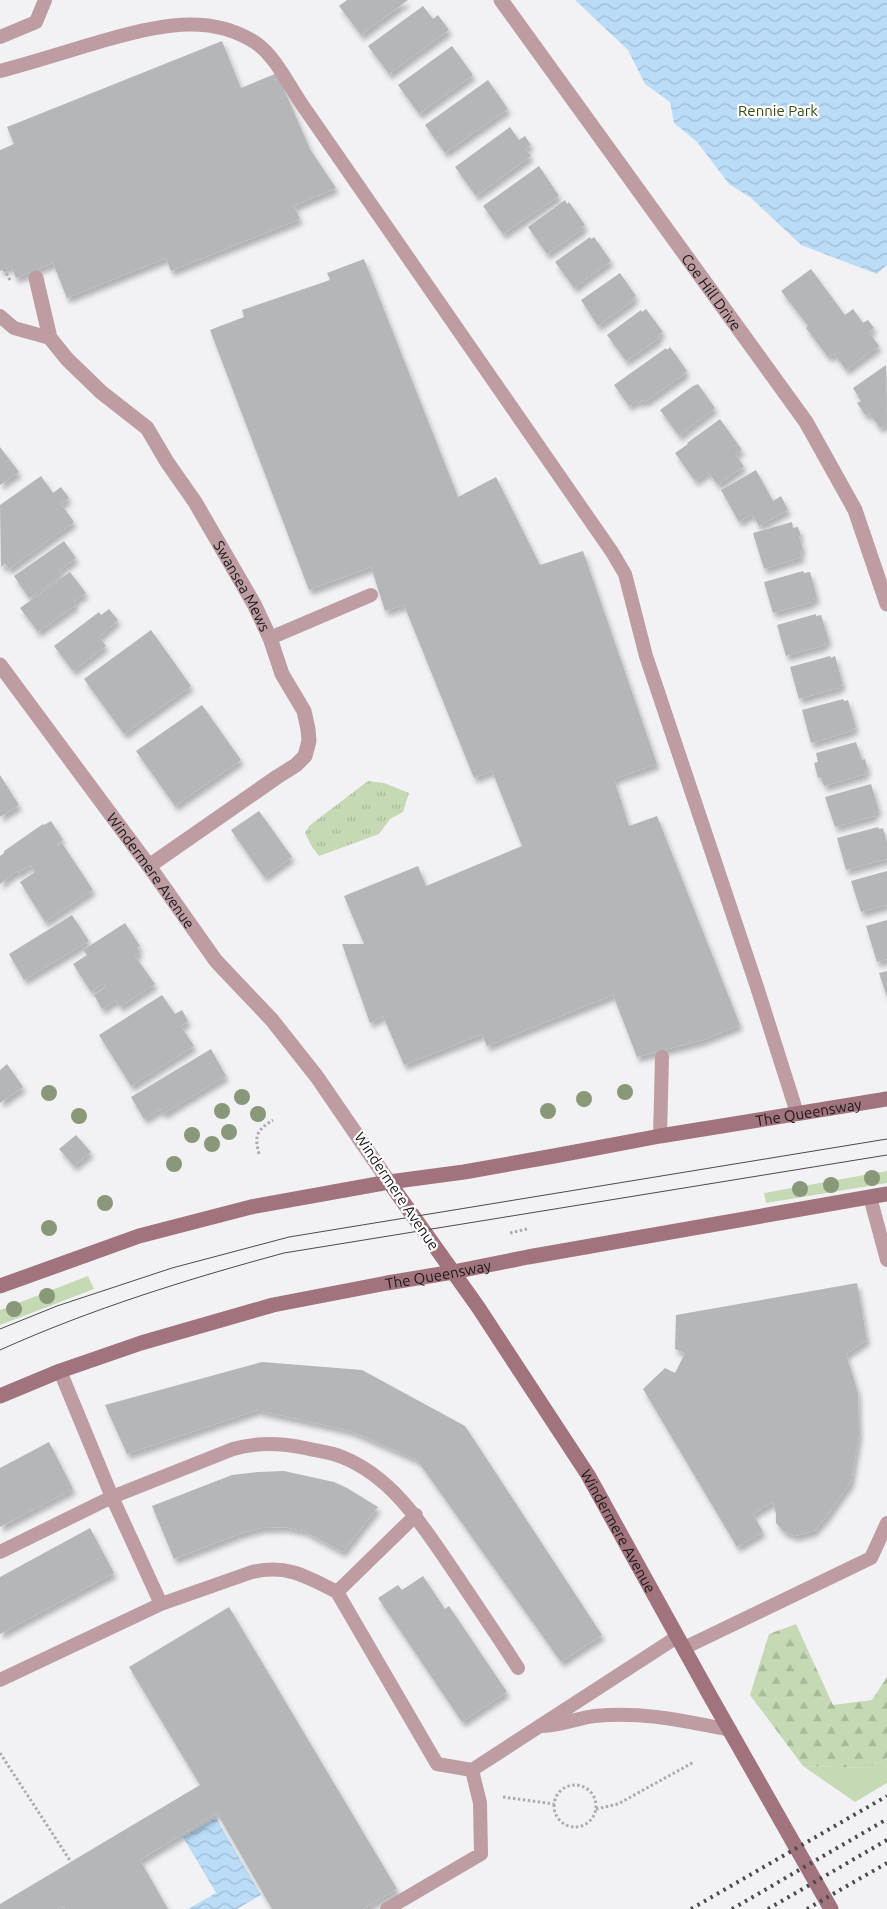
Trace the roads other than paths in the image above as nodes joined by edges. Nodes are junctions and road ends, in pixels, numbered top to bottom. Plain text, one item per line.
1 (45, 0) edge
2 (501, 0) edge
3 (0, 36) edge
4 (0, 70) edge
5 (36, 278) dead end
6 (0, 316) edge
7 (50, 338) junction
8 (371, 596) dead end
9 (887, 604) edge
10 (270, 638) junction
11 (0, 665) edge
12 (149, 866) junction
13 (662, 1058) dead end
14 (887, 1099) edge
15 (797, 1114) junction
16 (660, 1136) junction
17 (389, 1182) junction
18 (887, 1194) edge
19 (870, 1197) junction
20 (887, 1260) edge
21 (453, 1272) junction
22 (0, 1286) edge
23 (60, 1371) junction
24 (0, 1396) edge
25 (112, 1497) junction
26 (416, 1515) junction
27 (887, 1523) edge
28 (0, 1552) edge
29 (337, 1592) junction
30 (161, 1604) junction
31 (681, 1642) junction
32 (518, 1668) dead end
33 (0, 1680) edge
34 (542, 1726) junction
35 (730, 1730) junction
36 (472, 1770) junction
37 (388, 1909) edge
38 (831, 1909) edge

1 - 3 lane
2 - 9 street, Coe Hill Drive
4 - 15 lane
5 - 7 street, Swansea Mews
6 - 7 lane
7 - 10 street, Swansea Mews
8 - 10 lane
10 - 12 street, Swansea Mews
11 - 12 street, Windermere Avenue
12 - 17 street, Windermere Avenue
13 - 16 lane
14 - 15 main road, The Queensway
15 - 16 main road, The Queensway
16 - 17 main road, The Queensway
17 - 21 main road, Windermere Avenue
17 - 22 main road, The Queensway
18 - 19 main road, The Queensway
19 - 20 lane
19 - 21 main road, The Queensway
21 - 23 main road, The Queensway
21 - 31 main road, Windermere Avenue
23 - 24 main road, The Queensway
23 - 25 lane
25 - 26 lane
25 - 28 lane
25 - 30 lane
26 - 29 lane
26 - 32 lane
27 - 31 lane
29 - 30 lane
29 - 36 lane
30 - 33 lane
31 - 34 lane
31 - 35 main road, Windermere Avenue
34 - 35 lane
34 - 36 lane
35 - 38 main road, Windermere Avenue
36 - 37 lane

